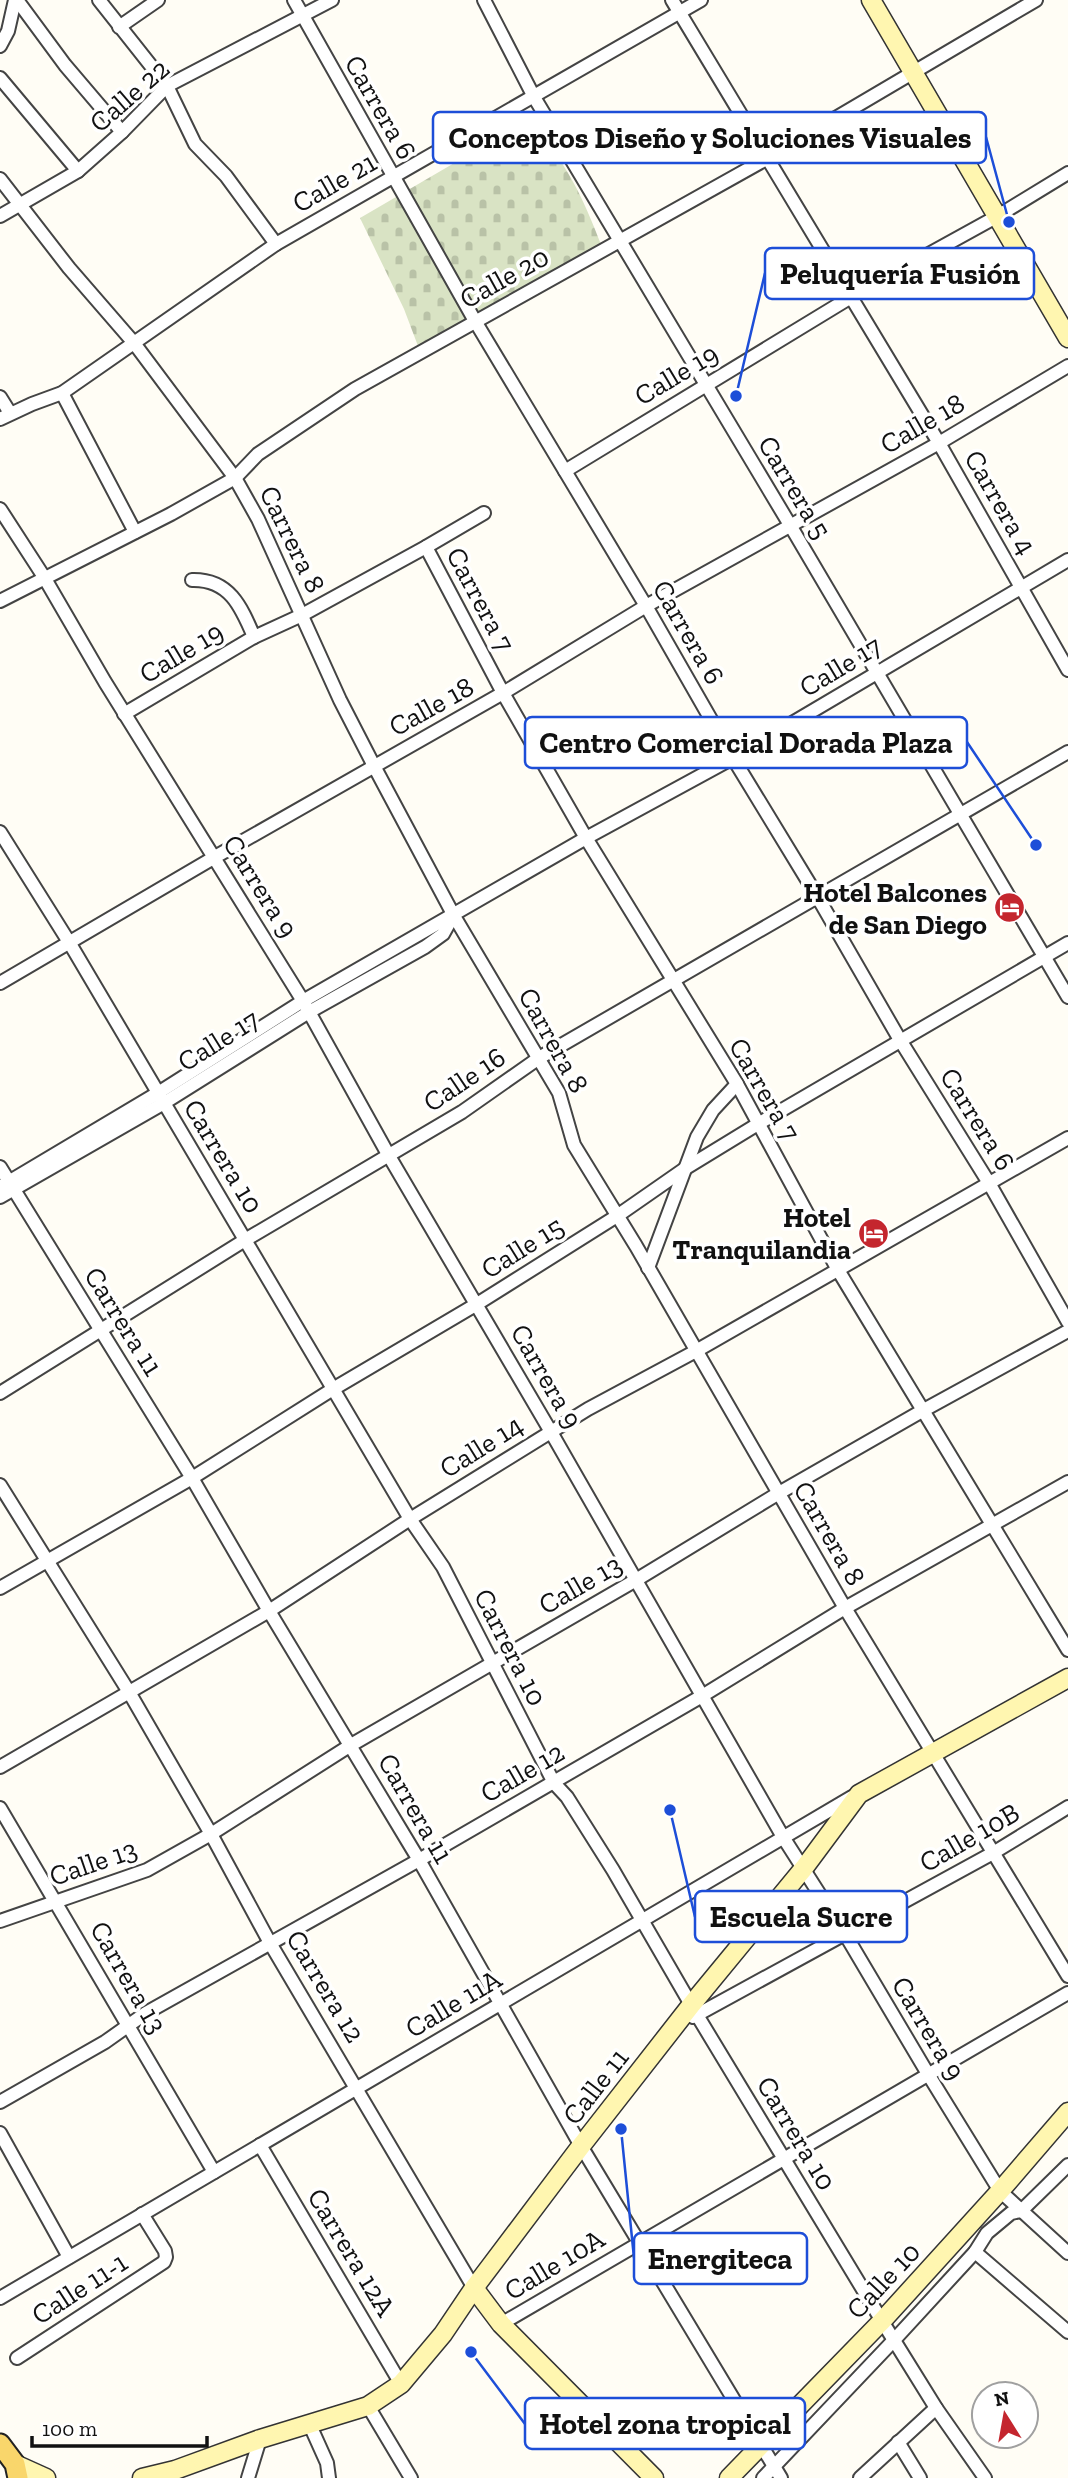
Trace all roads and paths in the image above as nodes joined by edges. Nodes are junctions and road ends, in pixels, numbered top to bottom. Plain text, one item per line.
1 (15, 0) edge
2 (99, 0) edge
3 (158, 0) edge
4 (293, 0) edge
5 (332, 0) edge
6 (484, 0) edge
7 (672, 0) edge
8 (701, 0) edge
9 (871, 0) edge
10 (1036, 0) edge
11 (0, 7) edge
12 (680, 12) junction
13 (301, 16) junction
14 (119, 27) junction
15 (0, 46) edge
16 (912, 72) junction
17 (0, 78) edge
18 (167, 86) junction
19 (534, 97) junction
20 (122, 132) junction
21 (768, 158) junction
22 (78, 171) junction
23 (1068, 173) edge
24 (393, 177) junction
25 (0, 178) edge
26 (19, 204) junction
27 (0, 216) edge
28 (996, 217) junction
29 (621, 240) junction
30 (276, 244) junction
31 (851, 298) junction
32 (475, 321) junction
33 (1068, 338) edge
34 (134, 343) junction
35 (1068, 366) edge
36 (705, 384) junction
37 (62, 393) junction
38 (0, 397) edge
39 (5, 416) edge
40 (939, 443) junction
41 (565, 471) junction
42 (235, 478) junction
43 (0, 509) edge
44 (484, 513) dead end
45 (790, 525) junction
46 (135, 532) junction
47 (426, 547) junction
48 (1068, 560) edge
49 (44, 577) junction
50 (192, 580) dead end
51 (1022, 587) junction
52 (0, 601) edge
53 (646, 606) junction
54 (302, 615) junction
55 (254, 637) junction
56 (1068, 670) edge
57 (876, 673) junction
58 (503, 694) junction
59 (124, 714) junction
60 (1068, 752) edge
61 (733, 758) junction
62 (374, 766) junction
63 (961, 816) junction
64 (0, 832) edge
65 (586, 838) junction
66 (215, 857) junction
67 (817, 895) junction
68 (454, 916) junction
69 (69, 942) junction
70 (1068, 943) edge
71 (1044, 957) junction
72 (672, 981) junction
73 (0, 983) edge
74 (1068, 997) edge
75 (306, 1007) junction
76 (900, 1040) junction
77 (539, 1058) junction
78 (737, 1084) junction
79 (161, 1098) junction
80 (758, 1124) junction
81 (1068, 1138) edge
82 (389, 1156) junction
83 (0, 1167) edge
84 (685, 1168) junction
85 (989, 1183) junction
86 (7, 1186) edge
87 (0, 1197) edge
88 (617, 1216) junction
89 (245, 1240) junction
90 (648, 1268) junction
91 (838, 1270) junction
92 (477, 1304) junction
93 (1068, 1322) edge
94 (101, 1331) junction
95 (1068, 1331) edge
96 (696, 1351) junction
97 (332, 1389) junction
98 (0, 1393) edge
99 (922, 1411) junction
100 (551, 1432) junction
101 (192, 1478) junction
102 (1068, 1482) edge
103 (0, 1485) edge
104 (779, 1493) junction
105 (410, 1519) junction
106 (993, 1525) junction
107 (47, 1563) junction
108 (636, 1580) junction
109 (0, 1588) edge
110 (845, 1608) junction
111 (269, 1611) junction
112 (1068, 1650) edge
113 (491, 1664) junction
114 (1068, 1678) edge
115 (128, 1692) junction
116 (702, 1696) junction
117 (351, 1745) junction
118 (933, 1753) junction
119 (0, 1767) edge
120 (554, 1783) junction
121 (859, 1794) junction
122 (1068, 1807) edge
123 (0, 1808) edge
124 (211, 1834) junction
125 (783, 1837) junction
126 (993, 1853) junction
127 (419, 1860) junction
128 (804, 1868) junction
129 (56, 1900) junction
130 (0, 1921) edge
131 (644, 1922) junction
132 (845, 1934) junction
133 (270, 1943) junction
134 (1068, 1976) edge
135 (1068, 1993) edge
136 (499, 2004) junction
137 (694, 2010) junction
138 (128, 2025) junction
139 (928, 2074) junction
140 (357, 2089) junction
141 (0, 2102) edge
142 (1068, 2112) edge
143 (0, 2133) edge
144 (260, 2145) junction
145 (581, 2147) junction
146 (783, 2158) junction
147 (1068, 2165) edge
148 (215, 2172) junction
149 (1000, 2191) junction
150 (1021, 2211) junction
151 (142, 2214) junction
152 (638, 2243) junction
153 (975, 2252) junction
154 (1068, 2253) edge
155 (69, 2257) junction
156 (474, 2288) junction
157 (0, 2298) edge
158 (882, 2321) junction
159 (501, 2324) junction
160 (1068, 2332) edge
161 (895, 2339) junction
162 (17, 2358) dead end
163 (401, 2384) junction
164 (368, 2406) junction
165 (936, 2407) junction
166 (309, 2423) junction
167 (260, 2439) junction
168 (898, 2442) junction
169 (0, 2444) edge
170 (759, 2444) junction
171 (16, 2471) edge
172 (777, 2472) edge
173 (46, 2478) edge
174 (142, 2478) edge
175 (248, 2478) edge
176 (329, 2478) edge
177 (411, 2478) edge
178 (654, 2478) edge
179 (729, 2478) edge
180 (763, 2478) edge
181 (860, 2478) edge
182 (920, 2478) edge
183 (985, 2478) edge

1 - 11 street
1 - 15 street
1 - 20 street
2 - 14 street
3 - 14 street
4 - 13 street, Carrera 6
5 - 13 street, Calle 22
6 - 19 street, Carrera 5
7 - 12 street, Carrera 4
8 - 12 street, Calle 21
9 - 16 main road
10 - 16 street, Calle 20
12 - 19 street, Calle 21
12 - 21 street, Carrera 4
13 - 18 street, Calle 22
13 - 24 street, Carrera 6
14 - 18 street
16 - 21 street, Calle 20
16 - 28 main road
17 - 22 street
18 - 20 street, Calle 22
18 - 30 street
19 - 24 street, Calle 21
19 - 29 street, Carrera 5
20 - 22 street, Calle 22
21 - 29 street, Calle 20
21 - 31 street, Carrera 4
22 - 26 street, Calle 22
23 - 28 street, Calle 19
24 - 30 street, Calle 21
24 - 32 street, Carrera 6
25 - 26 street, Carrera 8
26 - 27 street, Calle 22
26 - 34 street, Carrera 8
28 - 31 street, Calle 19
28 - 33 main road
29 - 32 street, Calle 20
29 - 36 street, Carrera 5
30 - 34 street, Calle 21
31 - 36 street, Calle 19
31 - 40 street, Carrera 4
32 - 41 street, Carrera 6
32 - 42 street, Calle 20
34 - 37 street, Calle 21
34 - 42 street, Carrera 8
35 - 40 street, Calle 18
36 - 41 street, Calle 19
36 - 45 street, Carrera 5
37 - 39 street, Calle 21
37 - 46 street
38 - 39 street
40 - 45 street, Calle 18
40 - 51 street, Carrera 4
41 - 53 street, Carrera 6
42 - 46 street, Calle 20
42 - 54 street, Carrera 8
43 - 49 street, Carrera 9
44 - 47 street, Calle 19
45 - 53 street, Calle 18
45 - 57 street, Carrera 5
46 - 49 street, Calle 20
47 - 54 street, Calle 19
47 - 58 street, Carrera 7
48 - 51 street, Calle 17
49 - 52 street, Calle 20
49 - 59 street, Carrera 9
50 - 55 street
51 - 56 street, Carrera 4
51 - 57 street, Calle 17
53 - 58 street, Calle 18
53 - 61 street, Carrera 6
54 - 55 street, Calle 19
54 - 62 street, Carrera 8
55 - 59 street, Calle 19
57 - 61 street, Calle 17
57 - 63 street, Carrera 5
58 - 62 street, Calle 18
58 - 65 street, Carrera 7
59 - 66 street, Carrera 9
60 - 63 street, Calle 16
61 - 65 street, Calle 17
61 - 67 street, Carrera 6
62 - 66 street, Calle 18
62 - 68 street, Carrera 8
63 - 67 street, Calle 16
63 - 71 street, Carrera 5
64 - 69 street, Carrera 10
65 - 68 street, Calle 17
65 - 72 street, Carrera 7
66 - 69 street, Calle 18
66 - 75 street, Carrera 9
67 - 72 street, Calle 16
67 - 76 street, Carrera 6
68 - 75 street, Calle 17
68 - 77 street, Carrera 8
69 - 73 street, Calle 18
69 - 79 street, Carrera 10
70 - 71 street, Calle 15
71 - 74 street, Carrera 5
71 - 76 street, Calle 15
72 - 77 street, Calle 16
72 - 78 street, Carrera 7
75 - 79 street, Calle 17
75 - 82 street, Carrera 9
76 - 80 street, Calle 15
76 - 85 street, Carrera 6
77 - 82 street, Calle 16
77 - 88 street, Carrera 8
78 - 80 street, Carrera 7
78 - 84 street
79 - 86 street, Calle 17
79 - 89 street, Carrera 10
80 - 84 street, Calle 15
80 - 91 street, Carrera 7
81 - 85 street, Calle 14
82 - 89 street, Calle 16
82 - 92 street, Carrera 9
83 - 86 street, Carrera 11
84 - 88 street, Calle 15
84 - 90 street
85 - 91 street, Calle 14
85 - 93 street, Carrera 6
86 - 87 street, Calle 17
86 - 94 street, Carrera 11
88 - 90 street, Carrera 8
88 - 92 street, Calle 15
89 - 94 street, Calle 16
89 - 97 street, Carrera 10
90 - 96 street, Carrera 8
91 - 96 street, Calle 14
91 - 99 street, Carrera 7
92 - 97 street, Calle 15
92 - 100 street, Carrera 9
94 - 98 street, Calle 16
94 - 101 street, Carrera 11
95 - 99 street, Calle 13
96 - 100 street, Calle 14
96 - 104 street, Carrera 8
97 - 101 street, Calle 15
97 - 105 street, Carrera 10
99 - 104 street, Calle 13
99 - 106 street, Carrera 7
100 - 105 street, Calle 14
100 - 108 street, Carrera 9
101 - 107 street, Calle 15
101 - 111 street, Carrera 11
102 - 106 street, Calle 12
103 - 107 street, Carrera 12
104 - 108 street, Calle 13
104 - 110 street, Carrera 8
105 - 111 street, Calle 14
105 - 113 street, Carrera 10
106 - 110 street, Calle 12
106 - 112 street, Carrera 7
107 - 109 street, Calle 15
107 - 115 street, Carrera 12
108 - 113 street, Calle 13
108 - 116 street, Carrera 9
110 - 116 street, Calle 12
110 - 118 street, Carrera 8
111 - 115 street, Calle 14
111 - 117 street, Carrera 11
113 - 117 street, Calle 13
113 - 120 street, Carrera 10
114 - 118 main road, Calle 11
115 - 119 street, Calle 14
115 - 124 street, Carrera 12
116 - 120 street, Calle 12
116 - 125 street, Carrera 9
117 - 124 street, Calle 13
117 - 127 street, Carrera 11
118 - 121 main road, Calle 11
118 - 126 street, Carrera 8
120 - 127 street, Calle 12
120 - 131 street, Carrera 10
121 - 125 street, Calle 11A
121 - 128 main road, Calle 11
122 - 126 street, Calle 10B
123 - 129 street, Carrera 13
124 - 129 street, Calle 13
124 - 133 street, Carrera 12
125 - 128 street, Carrera 9
125 - 131 street, Calle 11A
126 - 132 street, Calle 10B
126 - 134 street, Carrera 8
127 - 133 street, Calle 12
127 - 136 street, Carrera 11
128 - 132 street, Carrera 9
128 - 137 main road, Calle 11
129 - 130 street, Calle 13
129 - 138 street, Carrera 13
131 - 136 street, Calle 11A
131 - 137 street, Carrera 10
132 - 137 street, Calle 10B
132 - 139 street, Carrera 9
133 - 138 street, Calle 12
133 - 140 street, Carrera 12
135 - 139 street, Calle 10A
136 - 140 street, Calle 11A
136 - 145 street, Carrera 11
137 - 145 main road, Calle 11
137 - 146 street, Carrera 10
138 - 141 street, Calle 12
138 - 148 street, Carrera 13
139 - 146 street, Calle 10A
139 - 149 street, Carrera 9
140 - 144 street, Calle 11A
140 - 156 street, Carrera 12
142 - 149 main road, Calle 10
143 - 155 street
144 - 148 street, Calle 11A
144 - 163 street, Carrera 12A
145 - 152 street, Carrera 11
145 - 156 main road, Calle 11
146 - 152 street, Calle 10A
146 - 158 street, Carrera 10
147 - 150 street, Calle 10
148 - 151 street, Calle 11A
149 - 150 street, Carrera 9
149 - 158 main road, Calle 10
150 - 153 street, Calle 10
150 - 154 street, Carrera 9
151 - 155 street, Calle 11A
151 - 162 street, Calle 11-1
152 - 159 street, Calle 10A
152 - 170 street, Carrera 11
153 - 160 street
153 - 161 street, Calle 10
155 - 157 street, Calle 11A
156 - 159 main road, Carrera 12
156 - 163 main road, Calle 11
158 - 161 street, Carrera 10
158 - 170 main road, Calle 10
159 - 178 main road, Carrera 12
161 - 165 street, Carrera 10
161 - 172 street, Calle 10
163 - 164 main road, Calle 11
164 - 166 main road, Calle 11
164 - 177 street
165 - 168 street
165 - 183 street, Carrera 10
166 - 167 main road, Calle 11
166 - 176 street
167 - 174 main road, Calle 11
167 - 175 street
168 - 181 street
168 - 182 street
169 - 171 main road
170 - 172 street, Carrera 11
170 - 179 main road, Calle 10
171 - 173 main road
172 - 180 street, Calle 10

